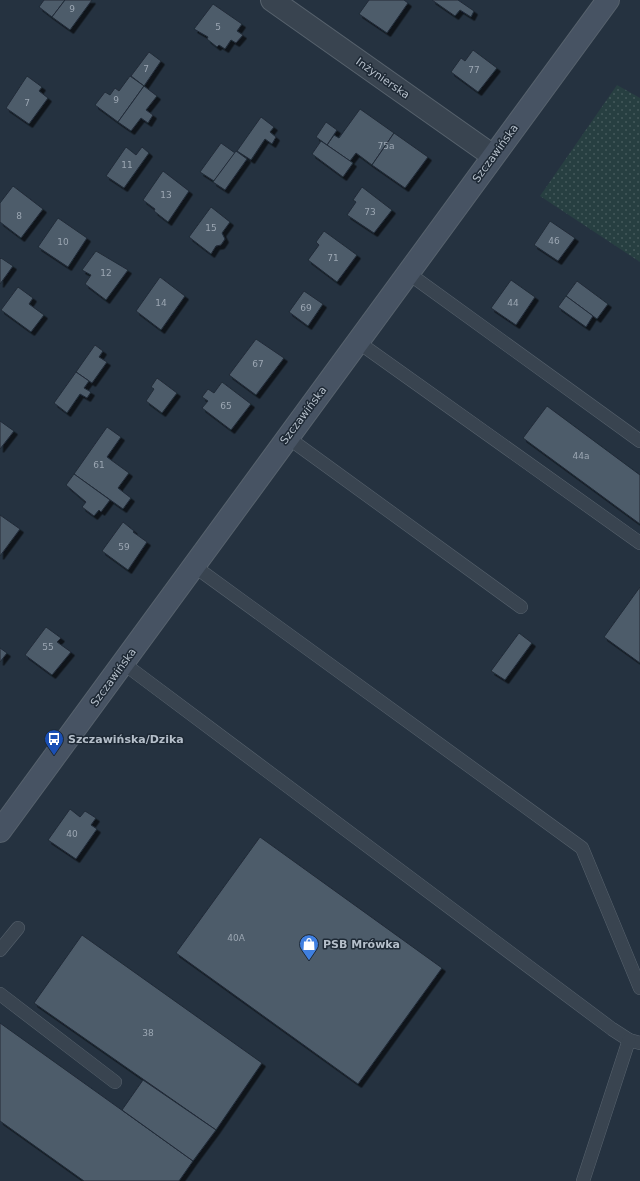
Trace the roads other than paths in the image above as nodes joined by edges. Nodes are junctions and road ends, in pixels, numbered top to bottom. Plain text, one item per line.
1 (272, 0) edge
2 (608, 0) edge
3 (493, 156) junction
4 (408, 273) junction
5 (358, 342) junction
6 (287, 437) junction
7 (640, 441) edge
8 (640, 544) edge
9 (194, 566) junction
10 (521, 607) dead end
11 (123, 663) junction
12 (0, 831) edge
13 (18, 928) dead end
14 (0, 950) edge
15 (640, 988) edge
16 (0, 994) edge
17 (634, 1041) edge
18 (115, 1082) dead end
19 (583, 1181) edge

1 - 3 street, Inżynierska
2 - 3 street, Szczawińska
3 - 4 street, Szczawińska
4 - 5 street, Szczawińska
4 - 7 lane
5 - 6 street, Szczawińska
5 - 8 lane
6 - 9 street, Szczawińska
6 - 10 lane
9 - 11 street, Szczawińska
9 - 15 lane
11 - 12 street, Szczawińska
11 - 17 lane
13 - 14 lane
16 - 18 lane
17 - 19 lane

